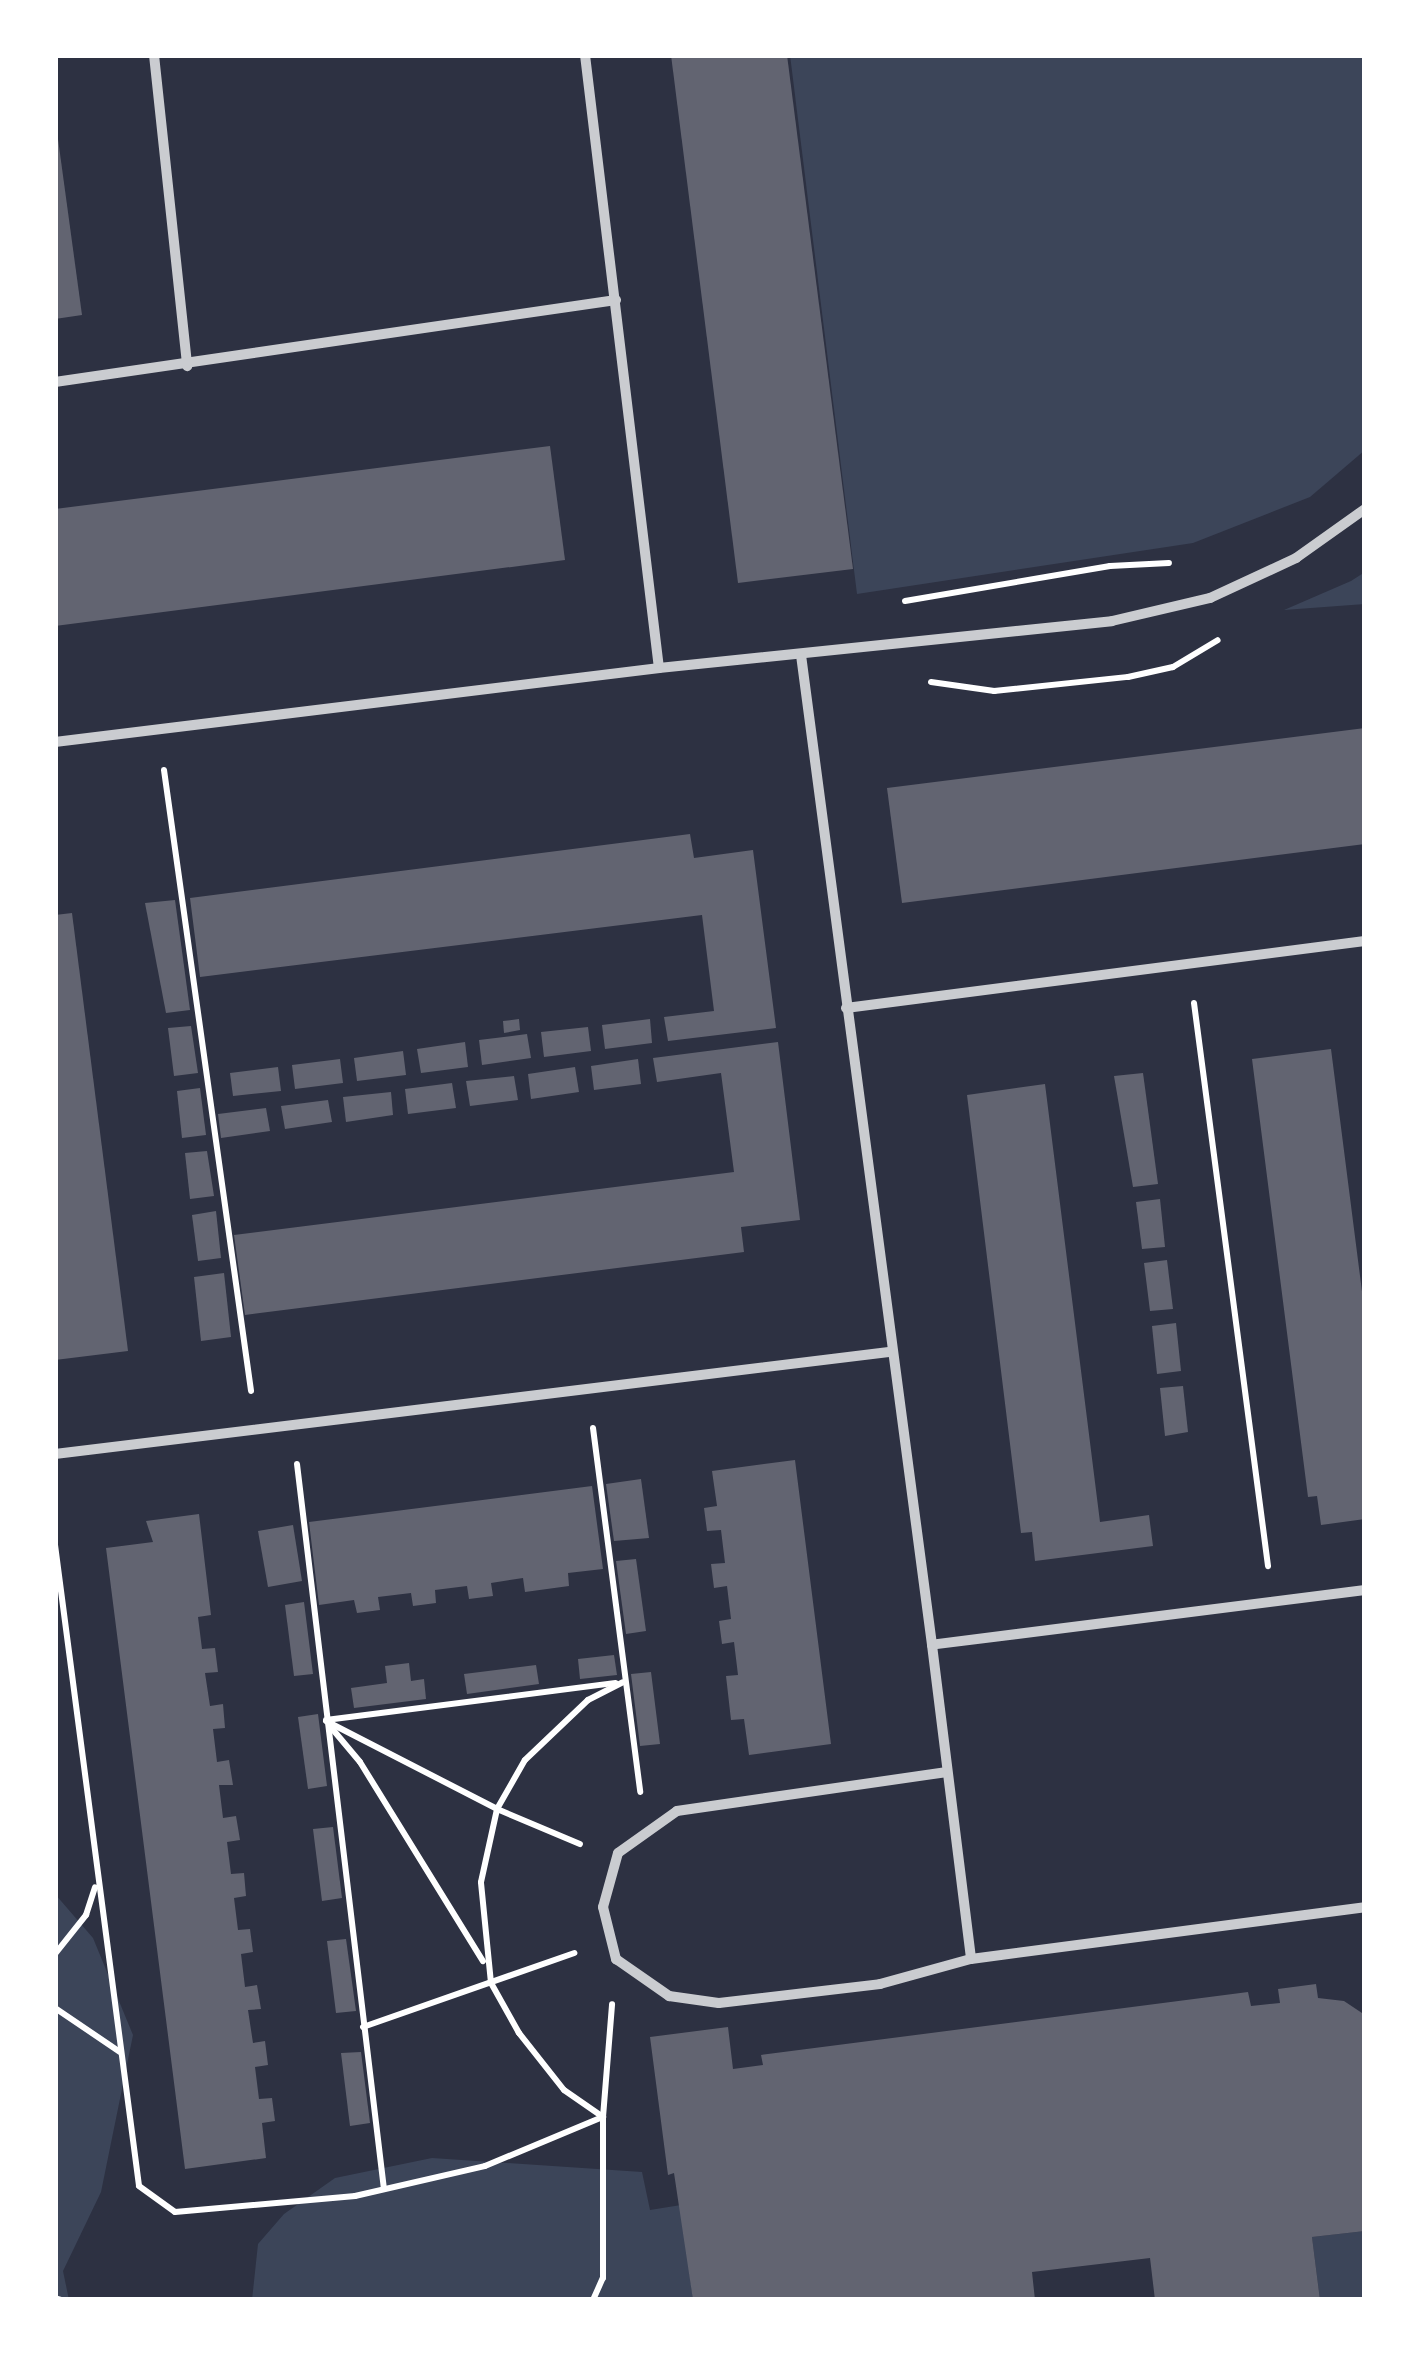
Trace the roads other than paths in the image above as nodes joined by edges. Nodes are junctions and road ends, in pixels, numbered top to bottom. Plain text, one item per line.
1 (154, 55) edge
2 (585, 55) edge
3 (616, 300) junction
4 (187, 366) junction
5 (55, 382) edge
6 (1365, 509) edge
7 (801, 654) junction
8 (659, 668) junction
9 (55, 742) edge
10 (1365, 942) edge
11 (846, 1008) junction
12 (890, 1352) junction
13 (55, 1454) edge
14 (1365, 1590) edge
15 (932, 1645) junction
16 (947, 1772) junction
17 (1365, 1907) edge
18 (970, 1959) junction

1 - 4 street
2 - 3 street
3 - 4 street
3 - 8 street
4 - 5 street
6 - 7 street
7 - 8 street
7 - 11 street
8 - 9 street
10 - 11 street
11 - 12 street
12 - 13 street
12 - 15 street
14 - 15 street
15 - 16 street
16 - 18 street
16 - 18 street
17 - 18 street

